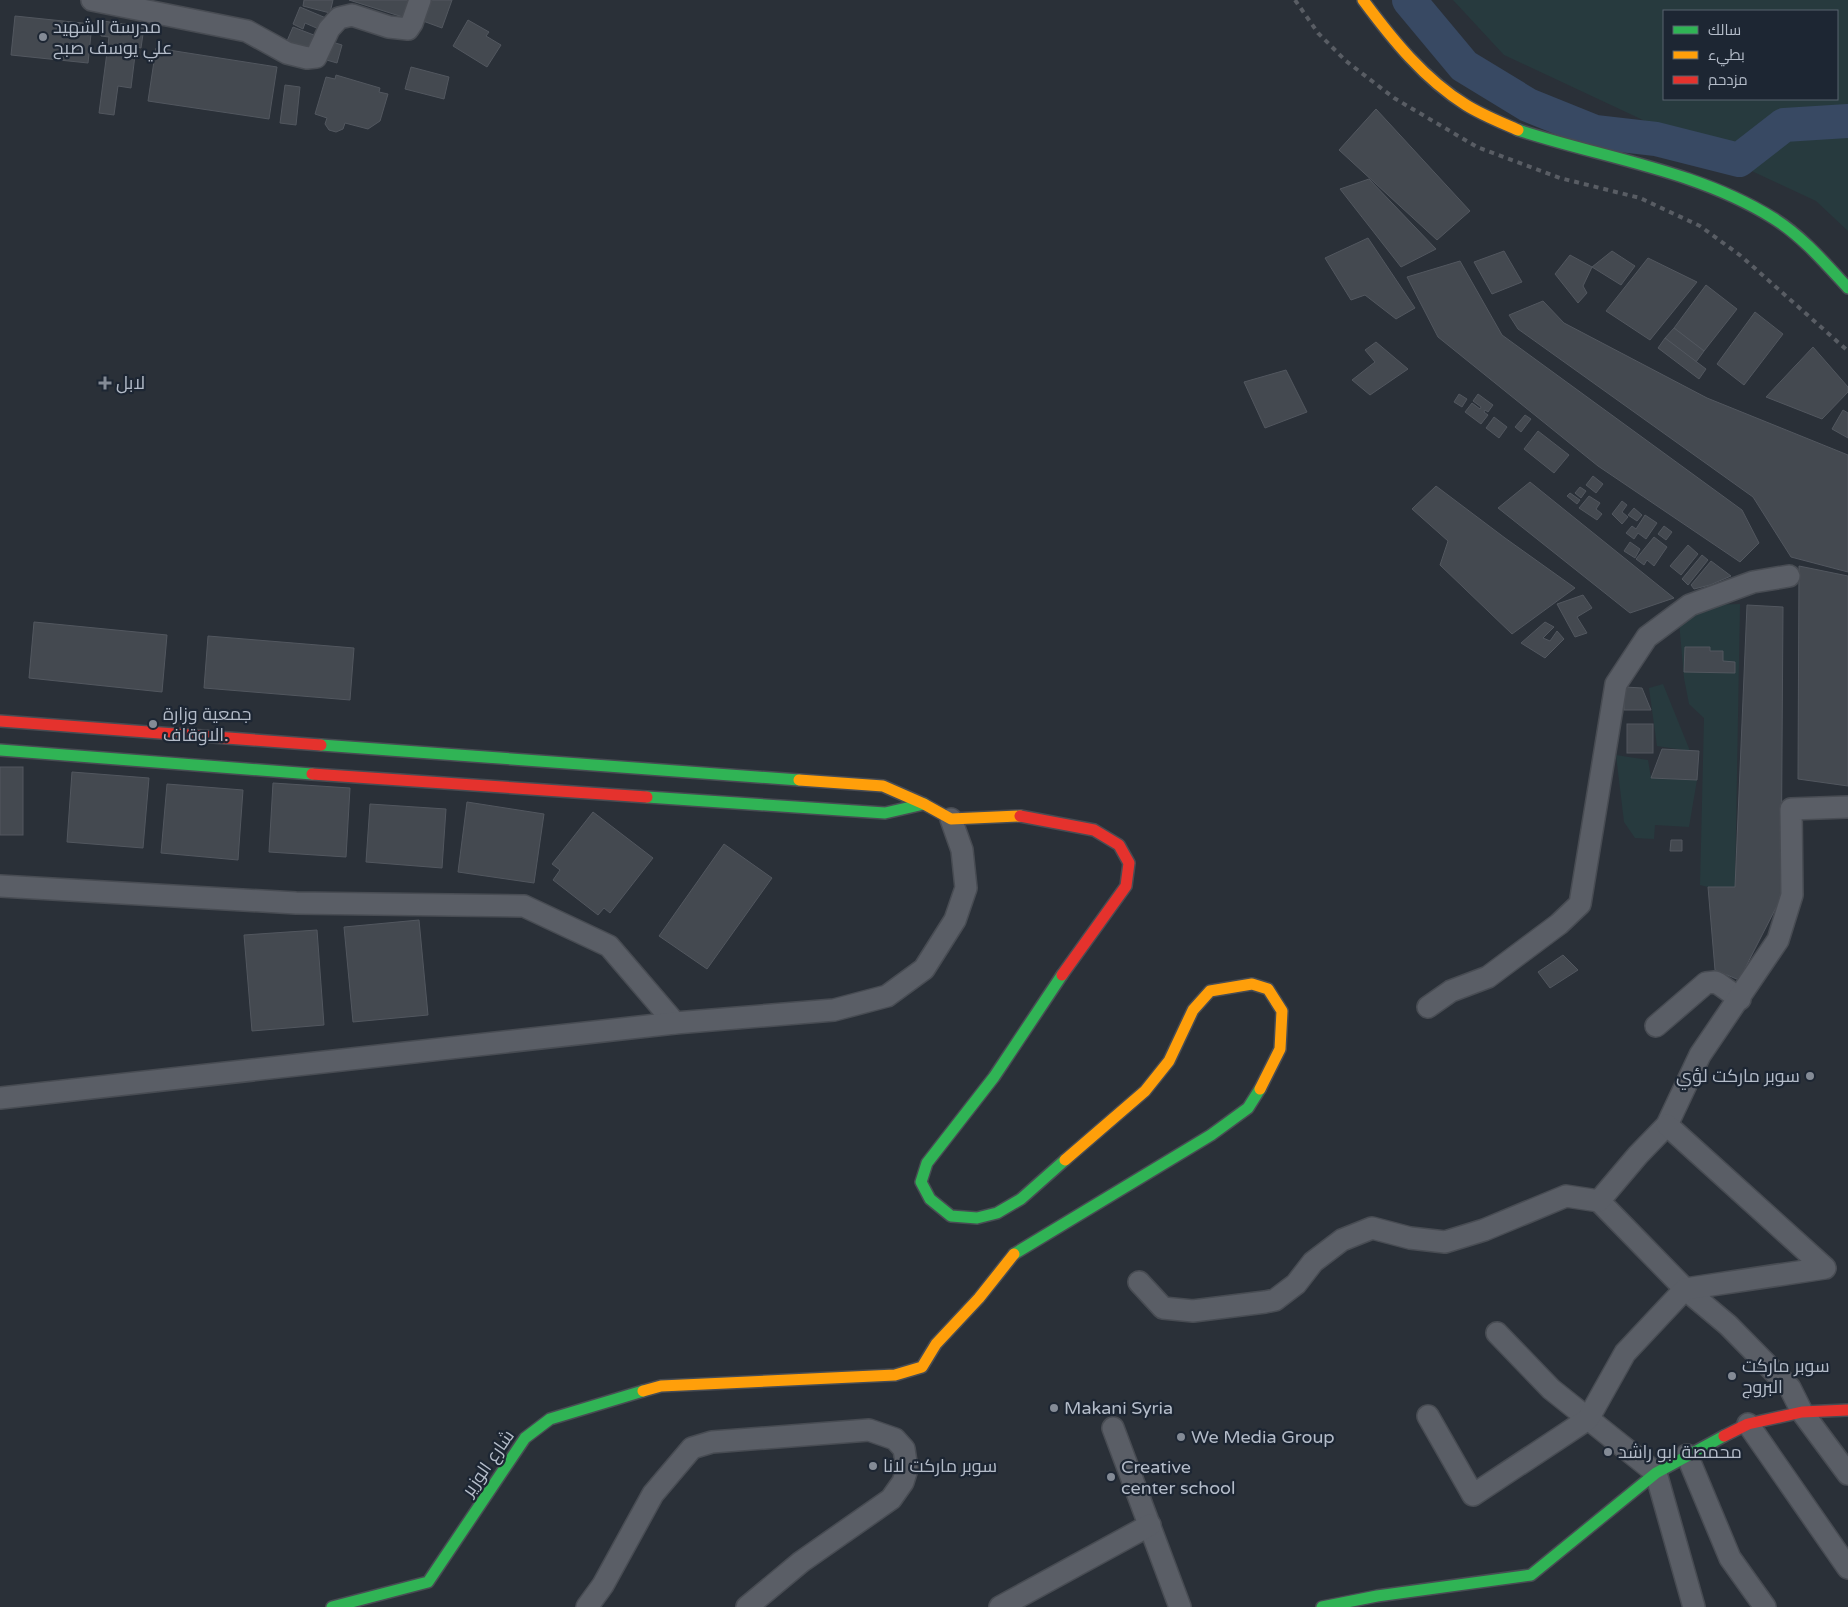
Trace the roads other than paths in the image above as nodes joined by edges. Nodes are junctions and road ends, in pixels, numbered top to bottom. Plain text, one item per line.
1 (94, 0) edge
2 (420, 0) edge
3 (1363, 0) edge
4 (170, 8) edge
5 (1848, 288) edge
6 (1789, 576) dead end
7 (0, 721) edge
8 (0, 750) edge
9 (924, 804) junction
10 (1848, 807) edge
11 (951, 819) junction
12 (0, 886) edge
13 (1740, 998) junction
14 (1428, 1007) dead end
15 (675, 1023) junction
16 (1656, 1026) dead end
17 (0, 1098) edge
18 (1667, 1125) junction
19 (1599, 1201) junction
20 (1139, 1282) dead end
21 (1686, 1289) junction
22 (1497, 1332) dead end
23 (1848, 1410) edge
24 (1802, 1412) junction
25 (1428, 1416) dead end
26 (1588, 1419) junction
27 (1748, 1424) junction
28 (1113, 1428) dead end
29 (1687, 1455) junction
30 (1656, 1473) junction
31 (1848, 1474) edge
32 (1150, 1525) junction
33 (1848, 1568) edge
34 (332, 1607) edge
35 (587, 1607) edge
36 (747, 1607) edge
37 (1000, 1607) edge
38 (1180, 1607) edge
39 (1322, 1607) edge
40 (1694, 1607) edge
41 (1765, 1607) edge

1 - 4 street
2 - 4 street
3 - 5 street
6 - 14 street
7 - 9 street
8 - 9 street
9 - 11 street
10 - 13 street
11 - 15 street
11 - 34 street, شارع الوزير
12 - 15 street
13 - 16 street
13 - 18 street
15 - 17 street
18 - 19 street
18 - 21 street
19 - 20 street
19 - 21 street
21 - 24 street
21 - 26 street
22 - 26 street
23 - 24 street
24 - 27 street
24 - 31 street
25 - 26 street
26 - 30 street
27 - 29 street
27 - 33 street
28 - 32 street
29 - 30 street
29 - 41 street
30 - 39 street
30 - 40 street
32 - 37 street
32 - 38 street
35 - 36 street

